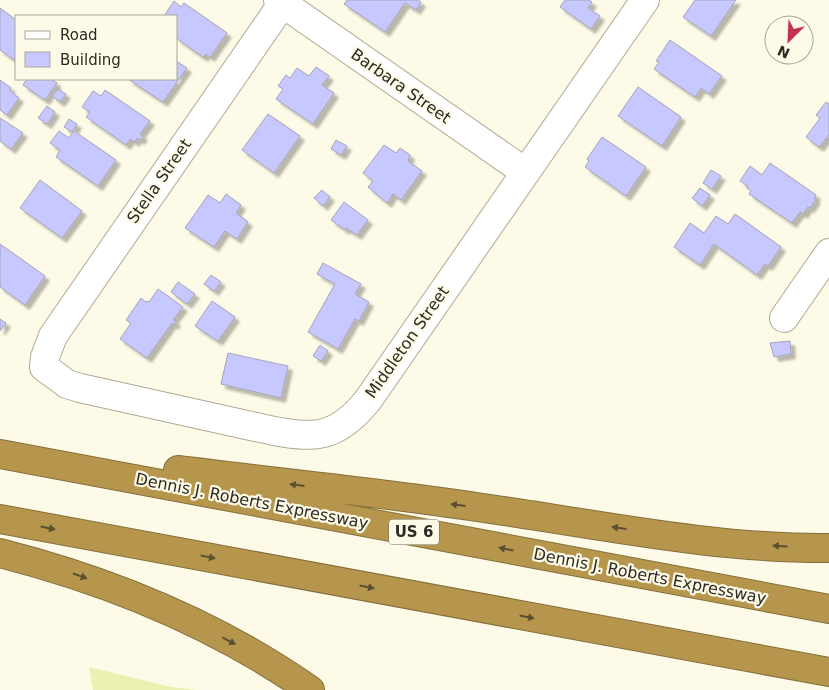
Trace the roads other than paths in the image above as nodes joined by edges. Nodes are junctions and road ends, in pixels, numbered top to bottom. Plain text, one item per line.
1 (645, 0) edge
2 (282, 1) edge
3 (525, 172) junction
4 (829, 253) edge
5 (784, 318) dead end
6 (44, 367) joint
7 (0, 449) edge
8 (0, 454) edge
9 (0, 519) edge
10 (829, 548) edge
11 (0, 553) edge
12 (829, 609) edge
13 (829, 672) edge
14 (310, 690) edge

1 - 3 street, Middleton Street
2 - 3 street, Barbara Street
2 - 6 street, Stella Street
3 - 6 street, Middleton Street
4 - 5 street
10 -> 7 highway
12 -> 8 highway, Dennis J. Roberts Expressway / US 6
9 -> 13 highway
11 -> 14 highway

